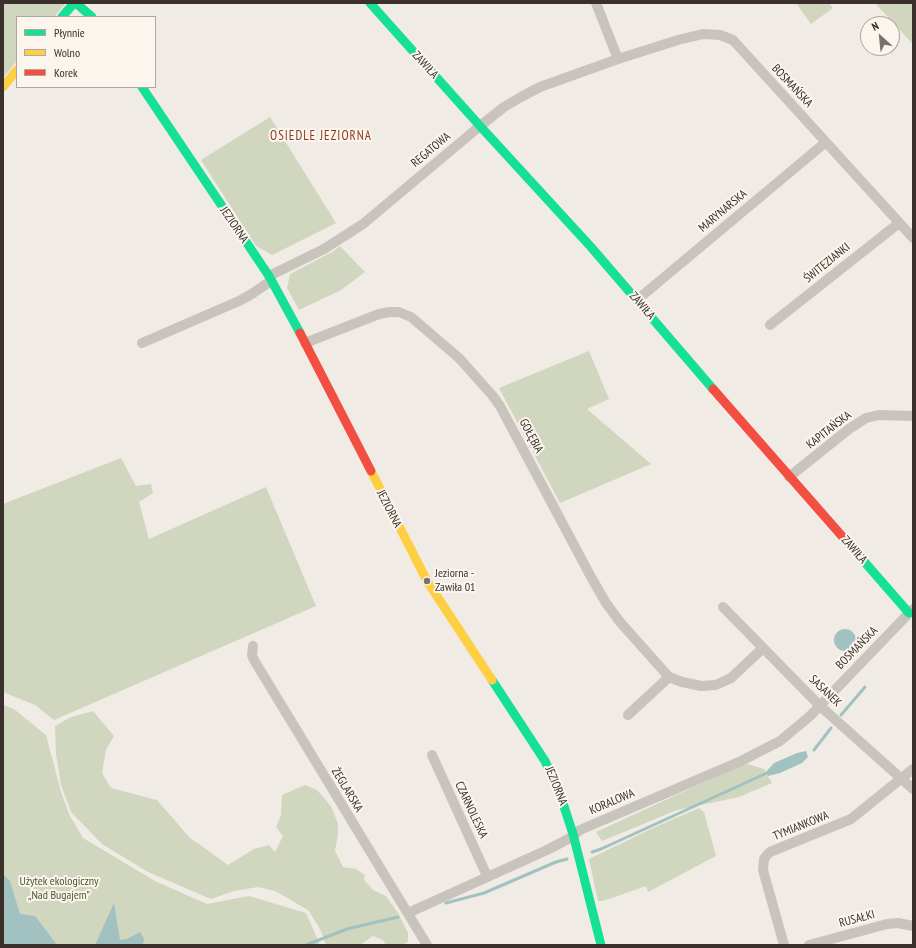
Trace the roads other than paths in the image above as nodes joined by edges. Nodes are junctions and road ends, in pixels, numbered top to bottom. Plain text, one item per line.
1 (75, 3) edge
2 (370, 3) edge
3 (596, 3) edge
4 (63, 16) edge
5 (91, 16) edge
6 (618, 59) junction
7 (16, 71) edge
8 (3, 87) edge
9 (143, 88) edge
10 (480, 126) junction
11 (826, 142) junction
12 (899, 223) junction
13 (913, 238) edge
14 (270, 279) junction
15 (636, 300) junction
16 (770, 325) dead end
17 (142, 343) dead end
18 (305, 343) junction
19 (913, 416) edge
20 (789, 477) junction
21 (724, 607) dead end
22 (911, 611) edge
23 (253, 646) dead end
24 (763, 648) junction
25 (669, 677) junction
26 (820, 706) junction
27 (628, 715) dead end
28 (432, 756) dead end
29 (913, 769) edge
30 (901, 779) junction
31 (913, 789) edge
32 (573, 834) junction
33 (487, 876) junction
34 (408, 913) junction
35 (913, 926) edge
36 (427, 945) edge
37 (601, 945) edge
38 (784, 945) edge
39 (808, 945) edge

1 - 4 street
1 - 5 street
2 - 10 street, ZAWIŁA
3 - 6 street
6 - 10 street, REGATOWA
6 - 11 street, BOSMAŃSKA
7 - 8 street
9 - 14 street, JEZIORNA
10 - 14 street, REGATOWA
10 - 15 street, ZAWIŁA
11 - 12 street, BOSMAŃSKA
11 - 15 street, MARYNARSKA
12 - 13 street, BOSMAŃSKA
12 - 16 street, ŚWITEZIANKI
14 - 17 street, REGATOWA
14 - 18 street, JEZIORNA
15 - 20 street, ZAWIŁA
18 - 25 street, GOŁĘBIA
18 - 32 street, JEZIORNA
19 - 20 street, KAPITAŃSKA
20 - 22 street, ZAWIŁA
21 - 24 street, SASANEK
22 - 26 street, BOSMAŃSKA
23 - 34 street, ŻEGLARSKA
24 - 25 street
24 - 26 street, SASANEK
25 - 27 street
26 - 30 street, SASANEK
26 - 32 street, KORALOWA
28 - 33 street, CZARNOLESKA
29 - 30 street, TYMIANKOWA
30 - 31 street, SASANEK
30 - 38 street, TYMIANKOWA
32 - 33 street, KORALOWA
32 - 37 street, JEZIORNA
33 - 34 street, KORALOWA
34 - 36 street, ŻEGLARSKA
35 - 39 street, RUSAŁKI

